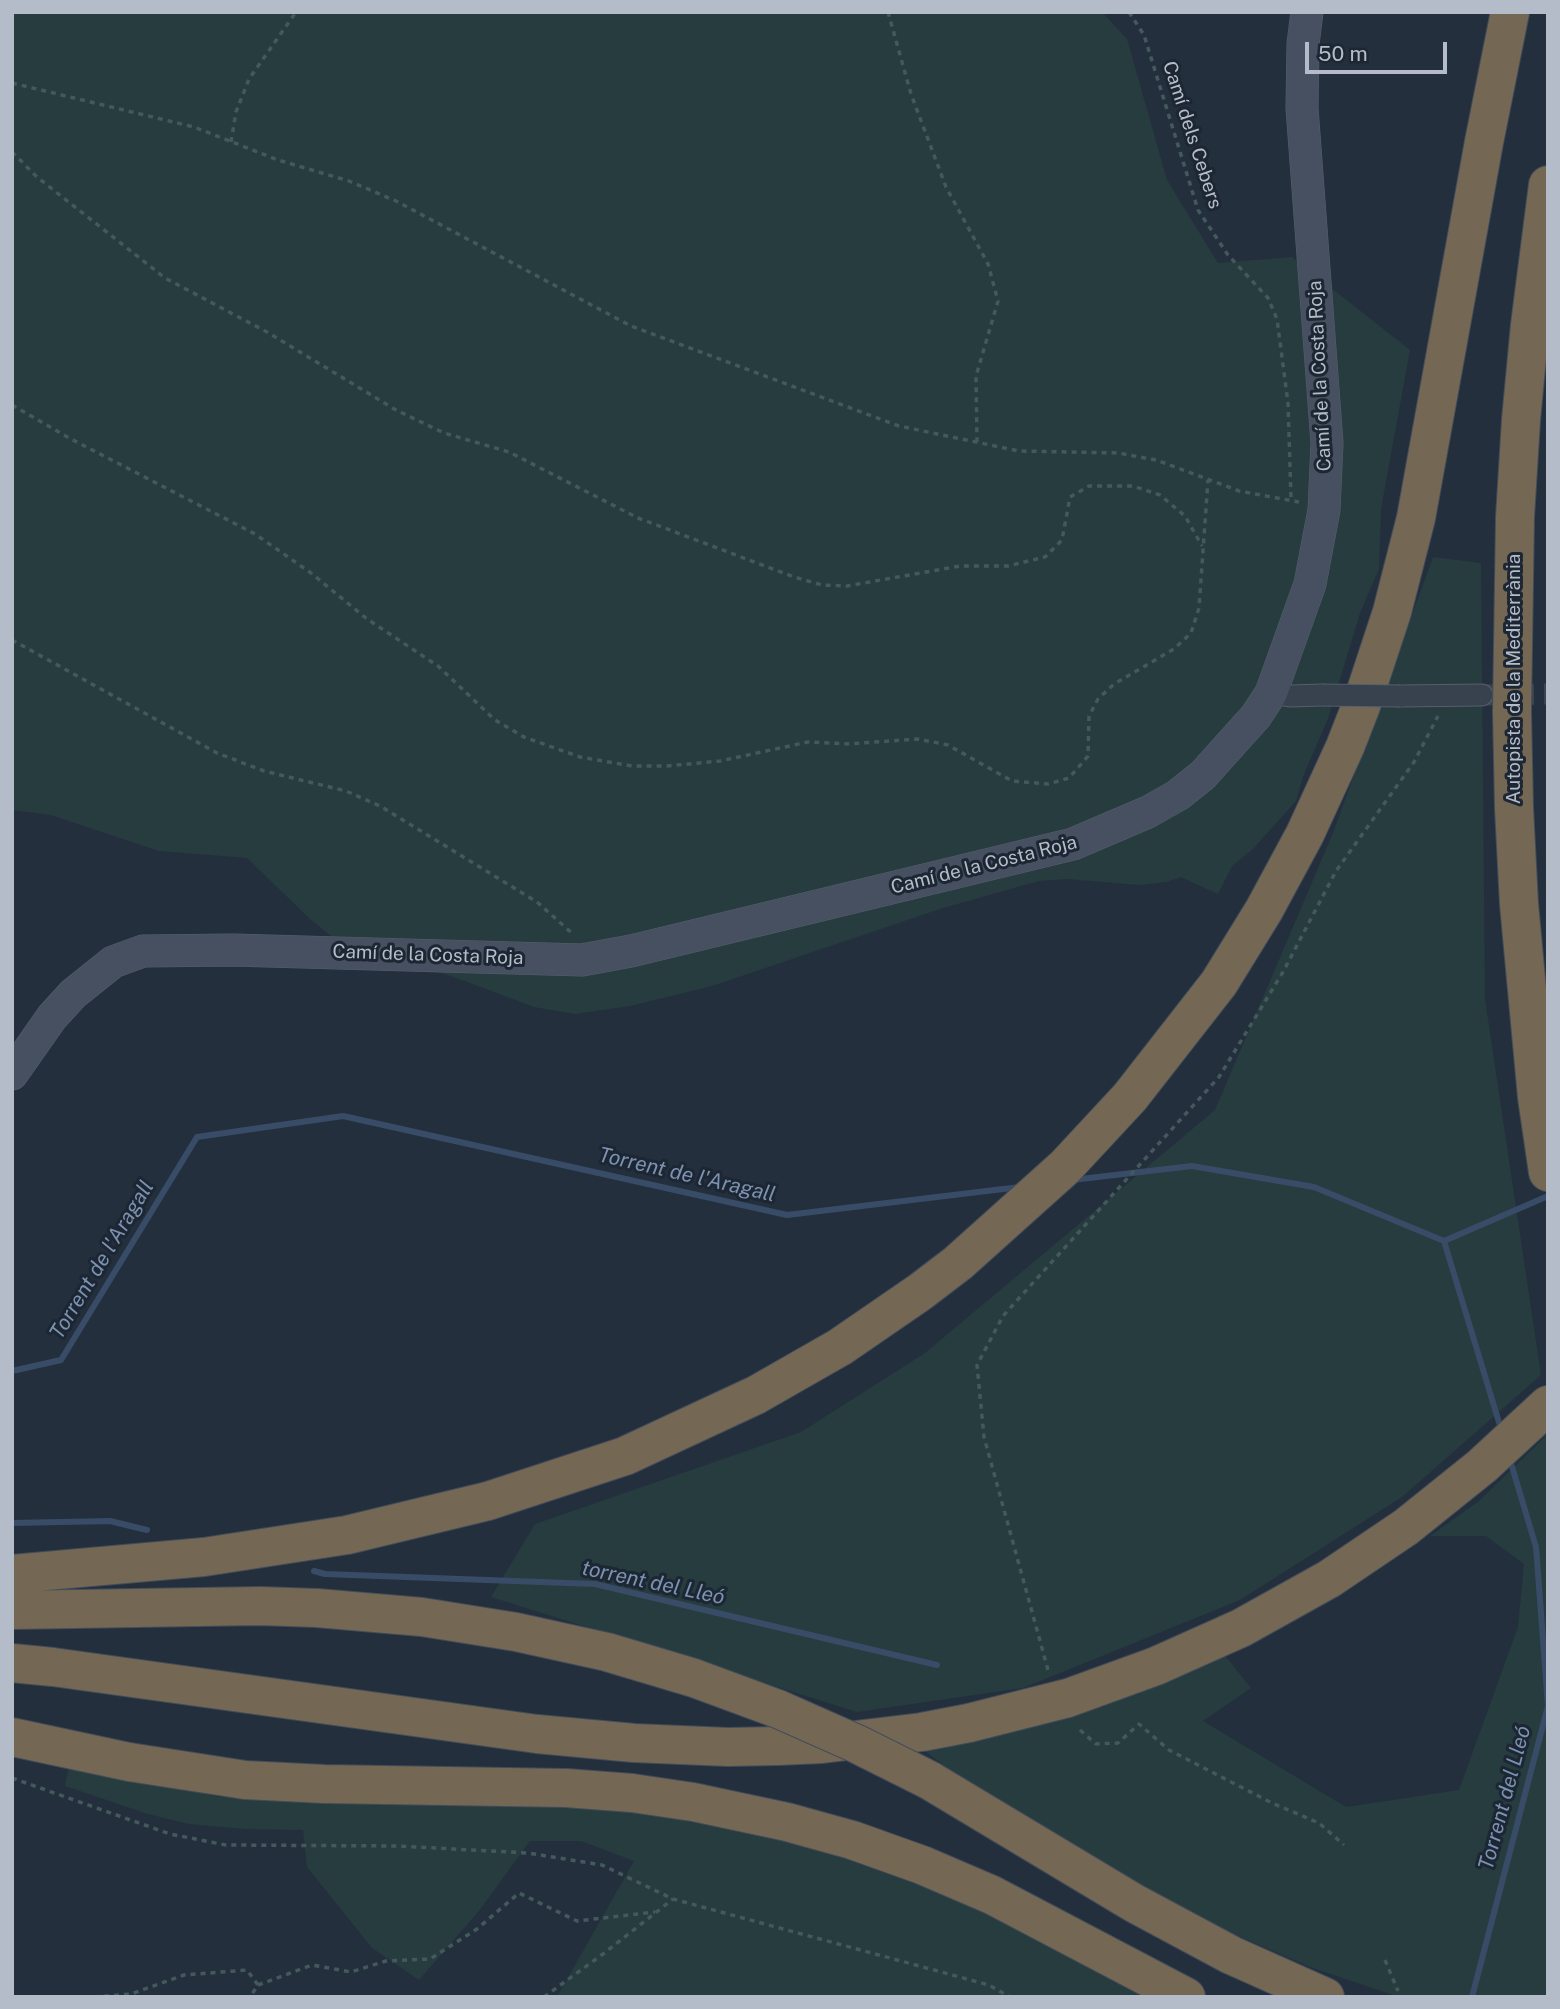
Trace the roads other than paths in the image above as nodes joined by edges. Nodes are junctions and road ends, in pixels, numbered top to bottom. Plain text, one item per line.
1 (1307, 12) edge
2 (1510, 12) edge
3 (1548, 185) edge
4 (1271, 693) junction
5 (1482, 695) tunnel mouth
6 (12, 1074) edge
7 (1548, 1172) edge
8 (1548, 1405) edge
9 (12, 1574) edge
10 (12, 1610) edge
11 (12, 1663) edge
12 (12, 1737) edge
13 (1186, 1997) edge
14 (1325, 1997) edge

1 - 4 street, Camí de la Costa Roja
2 - 9 highway
3 - 7 highway, Autopista de la Mediterrània
4 - 5 street, bridge
4 - 6 street, Camí de la Costa Roja
8 - 11 highway
10 - 14 highway, bridge
12 - 13 highway

